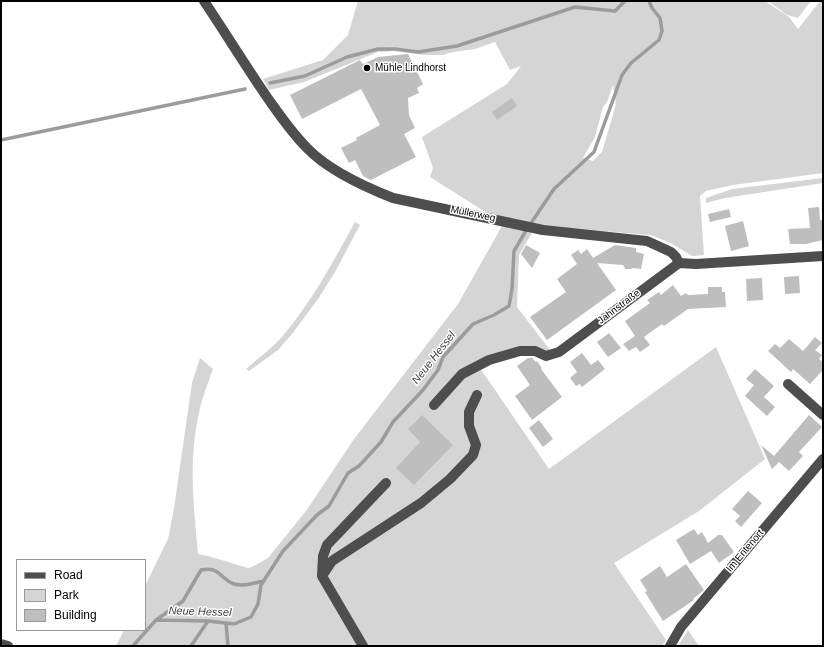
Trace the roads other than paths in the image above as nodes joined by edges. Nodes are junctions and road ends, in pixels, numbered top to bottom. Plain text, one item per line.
1 (204, 1) edge
2 (823, 256) edge
3 (679, 263) junction
4 (788, 384) dead end
5 (477, 395) dead end
6 (434, 405) dead end
7 (823, 415) edge
8 (823, 459) edge
9 (386, 483) dead end
10 (322, 576) junction
11 (1, 644) edge
12 (8, 646) edge
13 (363, 646) edge
14 (670, 646) edge

1 - 3 street, Müllerweg
2 - 3 street
3 - 6 street, Jahnstraße
4 - 7 street
5 - 10 street
8 - 14 street, Im Entenort
9 - 10 street
10 - 13 street
11 - 12 street

